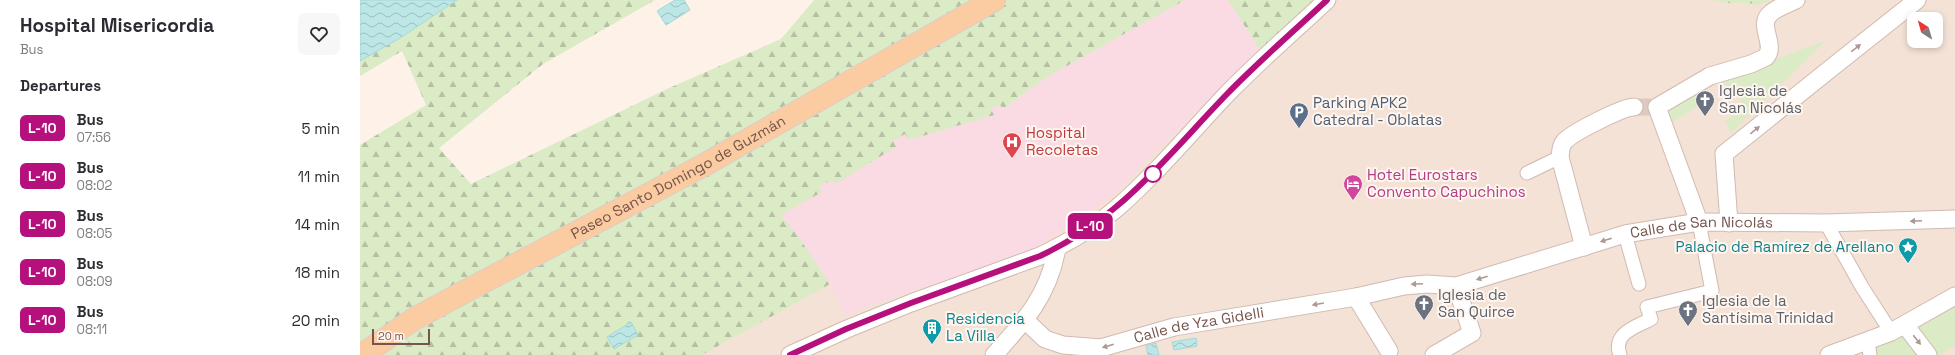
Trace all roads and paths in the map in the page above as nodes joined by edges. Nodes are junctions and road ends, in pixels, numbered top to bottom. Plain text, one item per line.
1 (994, 0) edge
2 (1327, 0) edge
3 (1796, 0) edge
4 (1918, 0) edge
5 (1634, 107) tunnel mouth
6 (1560, 158) junction
7 (1527, 173) dead end
8 (1955, 219) edge
9 (1699, 222) junction
10 (1729, 223) junction
11 (1826, 223) junction
12 (1625, 234) junction
13 (1584, 246) junction
14 (1057, 248) junction
15 (1639, 284) dead end
16 (1456, 286) junction
17 (1954, 296) edge
18 (1356, 297) junction
19 (1026, 320) junction
20 (1898, 329) junction
21 (1869, 348) edge
22 (1389, 351) dead end
23 (362, 355) edge
24 (790, 355) edge
25 (994, 355) edge
26 (1434, 355) edge
27 (1620, 355) edge
28 (1829, 355) edge
29 (1928, 355) edge

1 - 23 main road, Paseo Santo Domingo de Guzmán
2 - 14 street
3 - 9 street
10 -> 4 street
5 - 6 street
6 - 7 street
6 - 13 street
8 -> 11 street, Calle de San Nicolás
9 - 10 street, Calle de San Nicolás
9 - 12 street, Calle de San Nicolás
9 - 27 street
10 - 11 street, Calle de San Nicolás
11 - 20 street
12 -> 13 street, Calle de San Nicolás
12 - 15 street
13 -> 16 street, Calle de San Nicolás
14 - 19 street
14 - 24 street
16 -> 18 street, Calle de Yza Gidelli
16 - 26 street
17 - 20 street
18 -> 19 street, Calle de Yza Gidelli
18 - 22 street
19 - 25 street
20 - 21 street
20 -> 29 street
21 - 28 street

